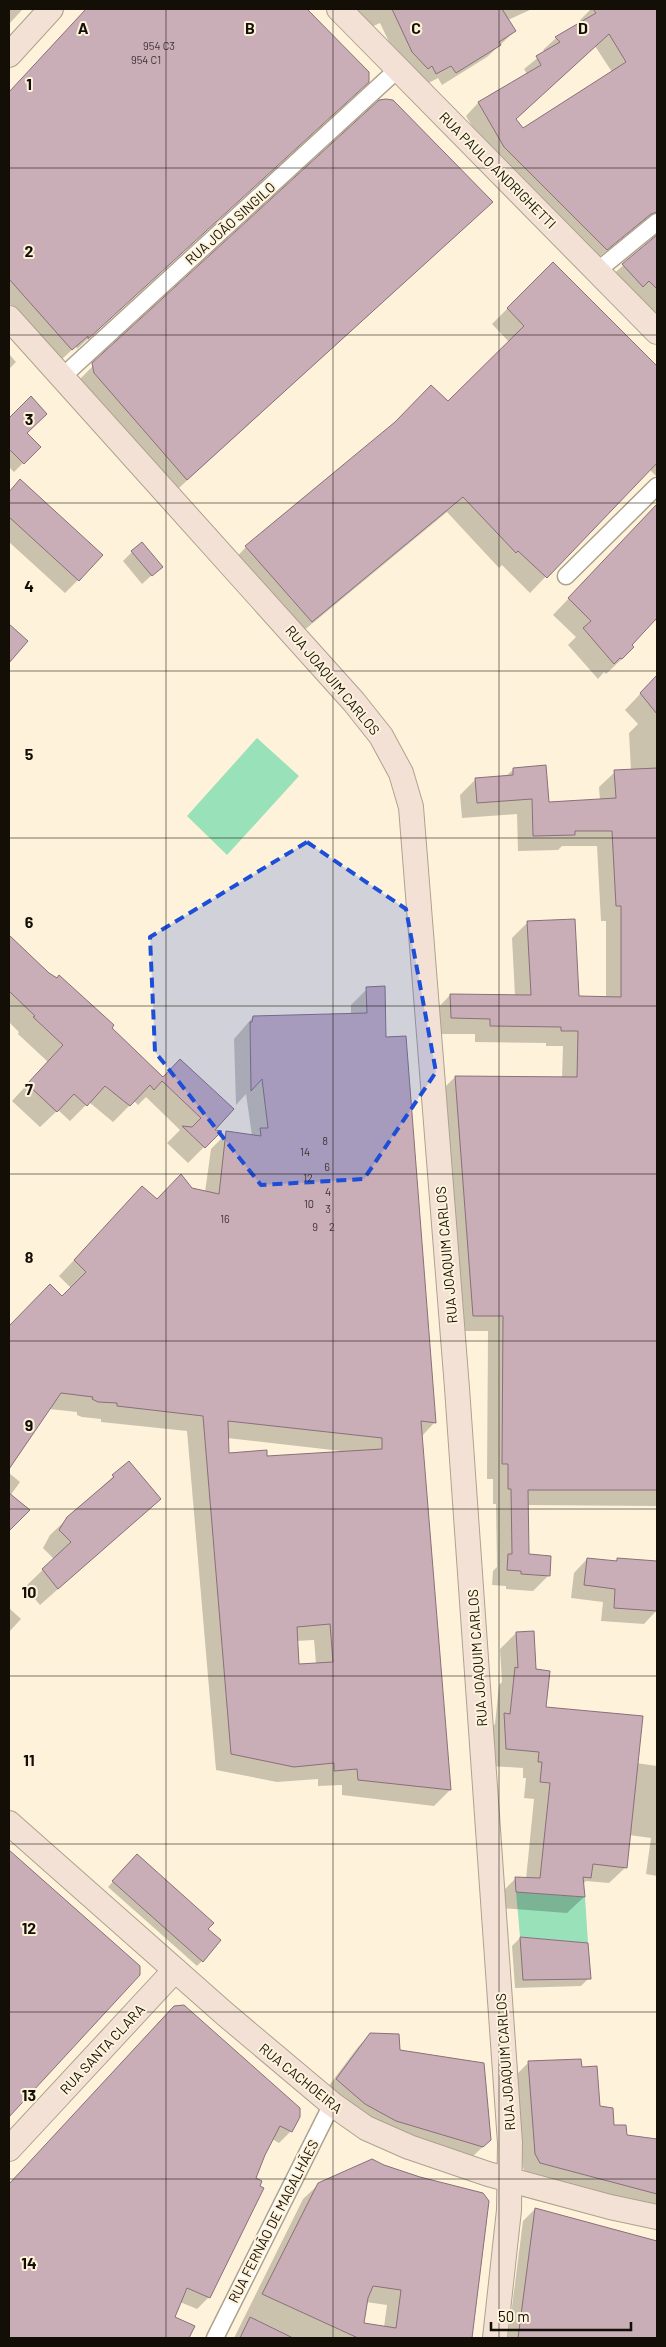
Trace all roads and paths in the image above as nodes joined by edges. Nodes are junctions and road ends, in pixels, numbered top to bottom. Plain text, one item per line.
1 (51, 9) edge
2 (339, 9) edge
3 (9, 55) edge
4 (398, 70) junction
5 (657, 222) edge
6 (597, 271) junction
7 (9, 318) edge
8 (657, 332) edge
9 (62, 377) junction
10 (657, 486) edge
11 (566, 576) dead end
12 (9, 1823) edge
13 (175, 1970) junction
14 (332, 2104) junction
15 (9, 2149) edge
16 (510, 2179) junction
17 (657, 2217) edge
18 (215, 2338) edge
19 (495, 2338) edge

1 - 3 street
2 - 4 street, RUA PAULO ANDRIGHETTI
4 - 6 street, RUA PAULO ANDRIGHETTI
4 - 9 street, RUA JOÃO SINGILO
5 - 6 street
6 - 8 street, RUA PAULO ANDRIGHETTI
7 - 9 street, RUA JOAQUIM CARLOS
9 - 16 street, RUA JOAQUIM CARLOS
10 - 11 street
12 - 13 street, RUA CACHOEIRA
13 - 14 street, RUA CACHOEIRA
13 - 15 street, RUA SANTA CLARA
14 - 16 street, RUA CACHOEIRA
14 - 18 street, RUA FERNÃO DE MAGALHÃES
16 - 17 street, RUA CACHOEIRA
16 - 19 street, RUA JOAQUIM CARLOS

